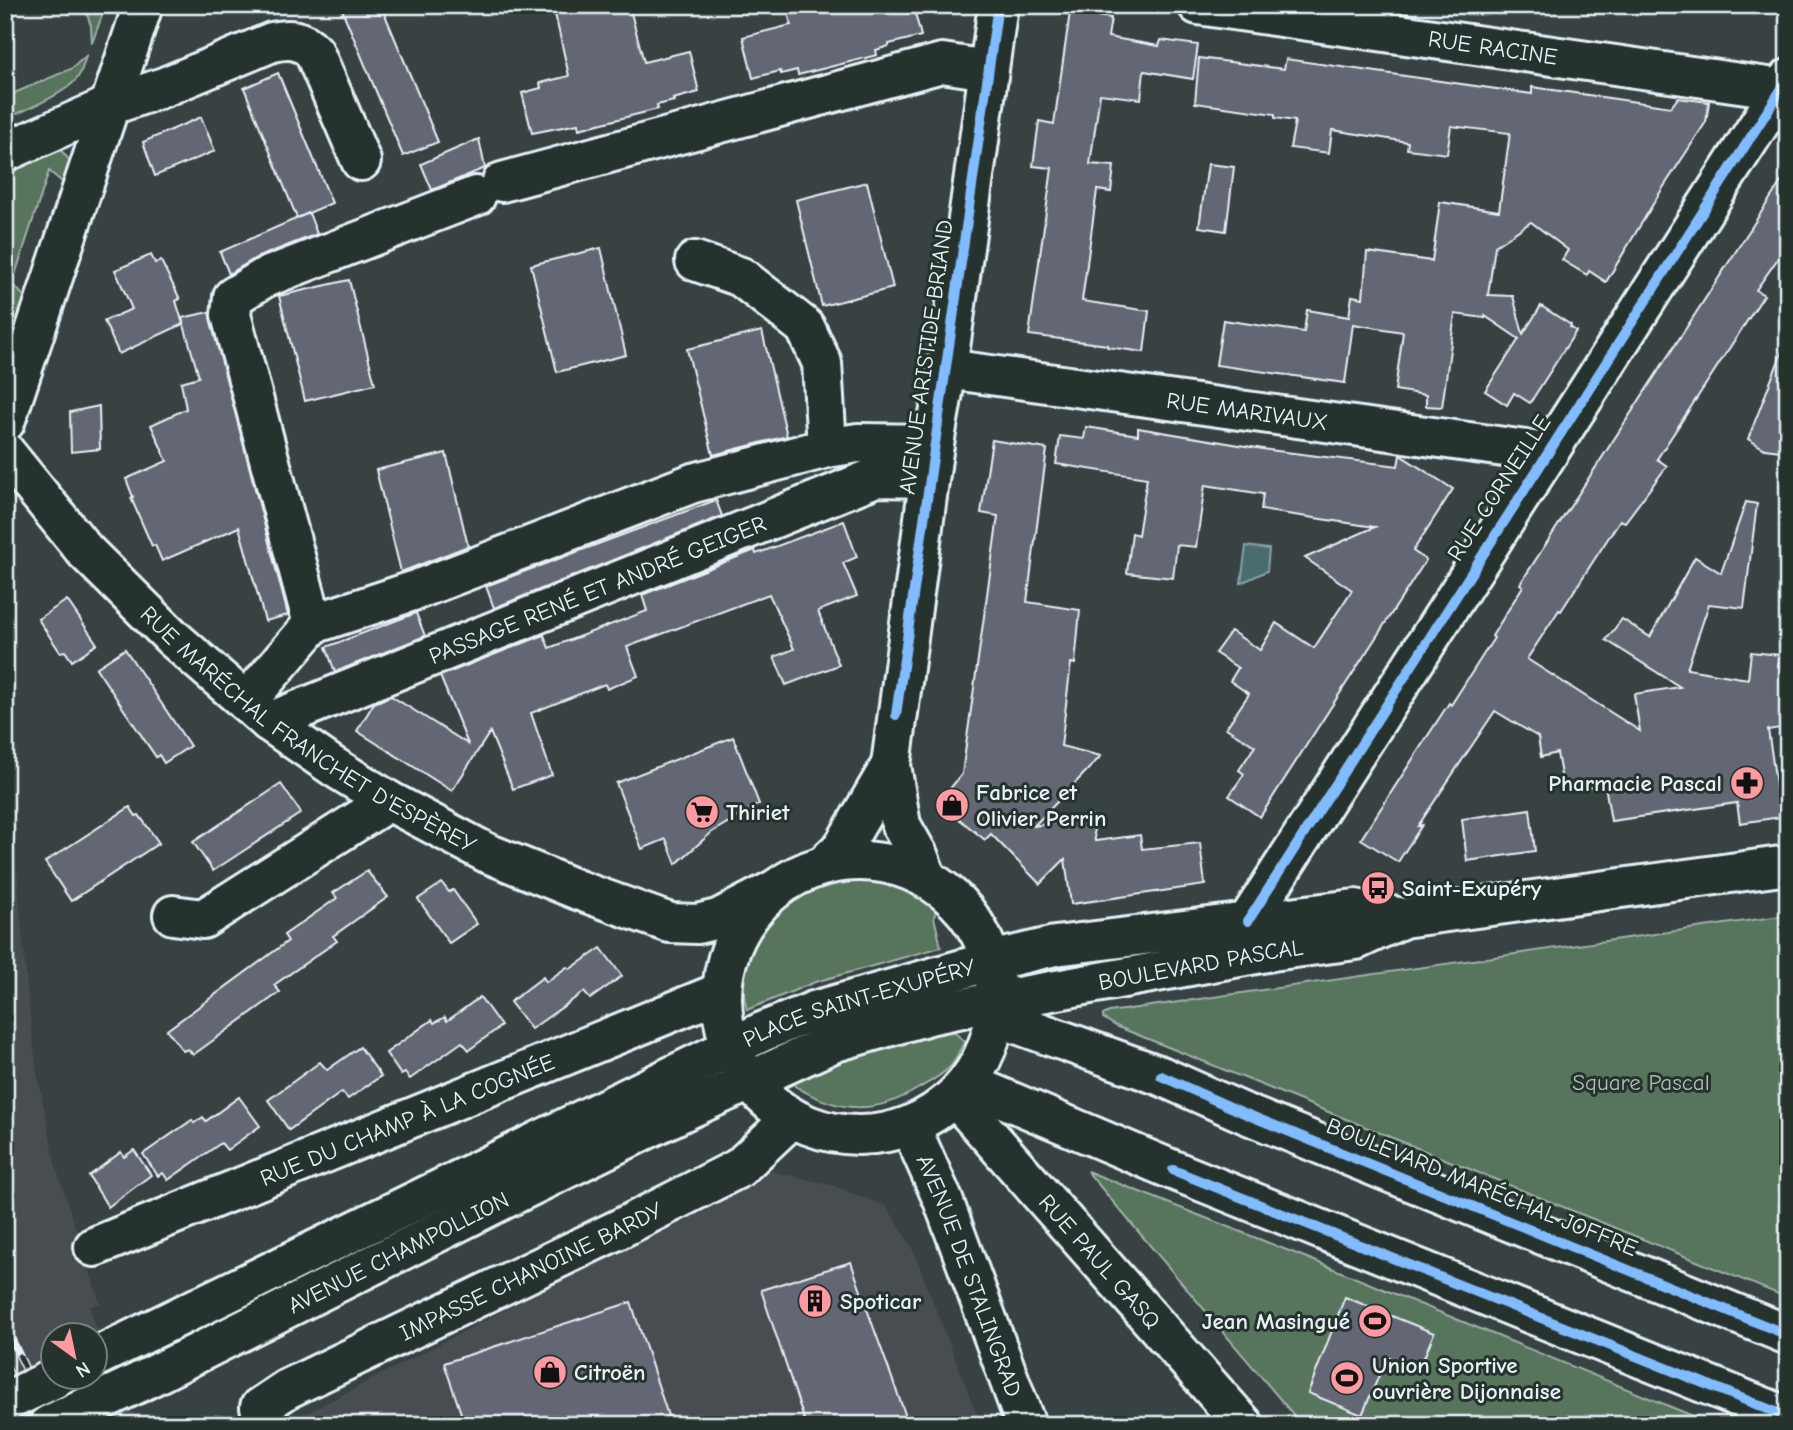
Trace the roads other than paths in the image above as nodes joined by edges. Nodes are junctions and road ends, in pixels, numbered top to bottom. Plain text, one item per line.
1 (143, 5) edge
2 (998, 5) edge
3 (1198, 5) edge
4 (988, 70) junction
5 (1786, 86) edge
6 (109, 106) junction
7 (5, 152) edge
8 (361, 161) dead end
9 (695, 261) dead end
10 (36, 325) junction
11 (5, 348) edge
12 (947, 369) junction
13 (5, 422) edge
14 (827, 448) junction
15 (5, 452) edge
16 (1547, 453) junction
17 (931, 461) junction
18 (313, 624) junction
19 (257, 712) junction
20 (891, 765) junction
21 (389, 801) junction
22 (825, 864) junction
23 (1788, 865) edge
24 (927, 878) junction
25 (772, 891) junction
26 (173, 915) dead end
27 (1403, 918) junction
28 (1248, 921) junction
29 (670, 923) junction
30 (991, 961) junction
31 (721, 987) junction
32 (996, 1009) junction
33 (730, 1048) junction
34 (748, 1081) junction
35 (961, 1090) junction
36 (791, 1119) junction
37 (909, 1126) junction
38 (93, 1247) dead end
39 (1788, 1335) edge
40 (108, 1351) edge
41 (38, 1386) edge
42 (5, 1402) edge
43 (262, 1416) edge
44 (1788, 1417) edge
45 (50, 1425) edge
46 (1026, 1425) edge
47 (1244, 1425) edge

1 - 6 main road
2 - 4 main road, AVENUE ARISTIDE BRIAND
3 - 5 main road, RUE RACINE
4 - 12 main road, AVENUE ARISTIDE BRIAND
4 - 18 main road
5 - 16 main road, RUE CORNEILLE
6 - 7 main road
6 - 8 main road
6 - 10 main road
9 - 14 main road
10 - 11 main road
10 - 13 main road
12 - 16 main road, RUE MARIVAUX
12 - 17 main road, AVENUE ARISTIDE BRIAND
14 - 17 main road
14 - 18 main road
15 - 19 main road, RUE MARÉCHAL FRANCHET D'ESPÈREY
16 - 28 main road, RUE CORNEILLE
17 - 19 main road, PASSAGE RENÉ ET ANDRÉ GEIGER
17 - 20 main road, AVENUE ARISTIDE BRIAND
18 - 19 main road
19 - 21 main road, RUE MARÉCHAL FRANCHET D'ESPÈREY
20 - 22 main road, AVENUE ARISTIDE BRIAND
20 - 24 main road, AVENUE ARISTIDE BRIAND
21 - 26 main road
21 - 29 main road, RUE MARÉCHAL FRANCHET D'ESPÈREY
22 - 24 main road, PLACE SAINT-EXUPÉRY
22 - 25 main road, PLACE SAINT-EXUPÉRY
23 - 27 main road, BOULEVARD PASCAL
24 - 30 main road, PLACE SAINT-EXUPÉRY
25 - 29 main road, RUE MARÉCHAL FRANCHET D'ESPÈREY
25 - 31 main road, PLACE SAINT-EXUPÉRY
27 - 28 main road, BOULEVARD PASCAL
27 - 32 main road, BOULEVARD PASCAL
28 - 30 main road, BOULEVARD PASCAL
29 - 31 main road, RUE MARÉCHAL FRANCHET D'ESPÈREY
30 - 32 main road, PLACE SAINT-EXUPÉRY
30 - 33 main road, PLACE SAINT-EXUPÉRY
31 - 33 main road, PLACE SAINT-EXUPÉRY
31 - 38 main road, RUE DU CHAMP À LA COGNÉE
32 - 34 main road, PLACE SAINT-EXUPÉRY
32 - 35 main road, PLACE SAINT-EXUPÉRY
32 - 39 main road, BOULEVARD MARÉCHAL JOFFRE
33 - 34 main road, PLACE SAINT-EXUPÉRY
33 - 40 main road, AVENUE CHAMPOLLION
34 - 36 main road, PLACE SAINT-EXUPÉRY
34 - 45 main road, AVENUE CHAMPOLLION, bridge
35 - 37 main road, PLACE SAINT-EXUPÉRY
35 - 44 main road
35 - 47 main road, RUE PAUL GASQ
36 - 37 main road, PLACE SAINT-EXUPÉRY
36 - 43 main road, IMPASSE CHANOINE BARDY
37 - 46 main road, AVENUE DE STALINGRAD
41 - 42 main road, bridge

